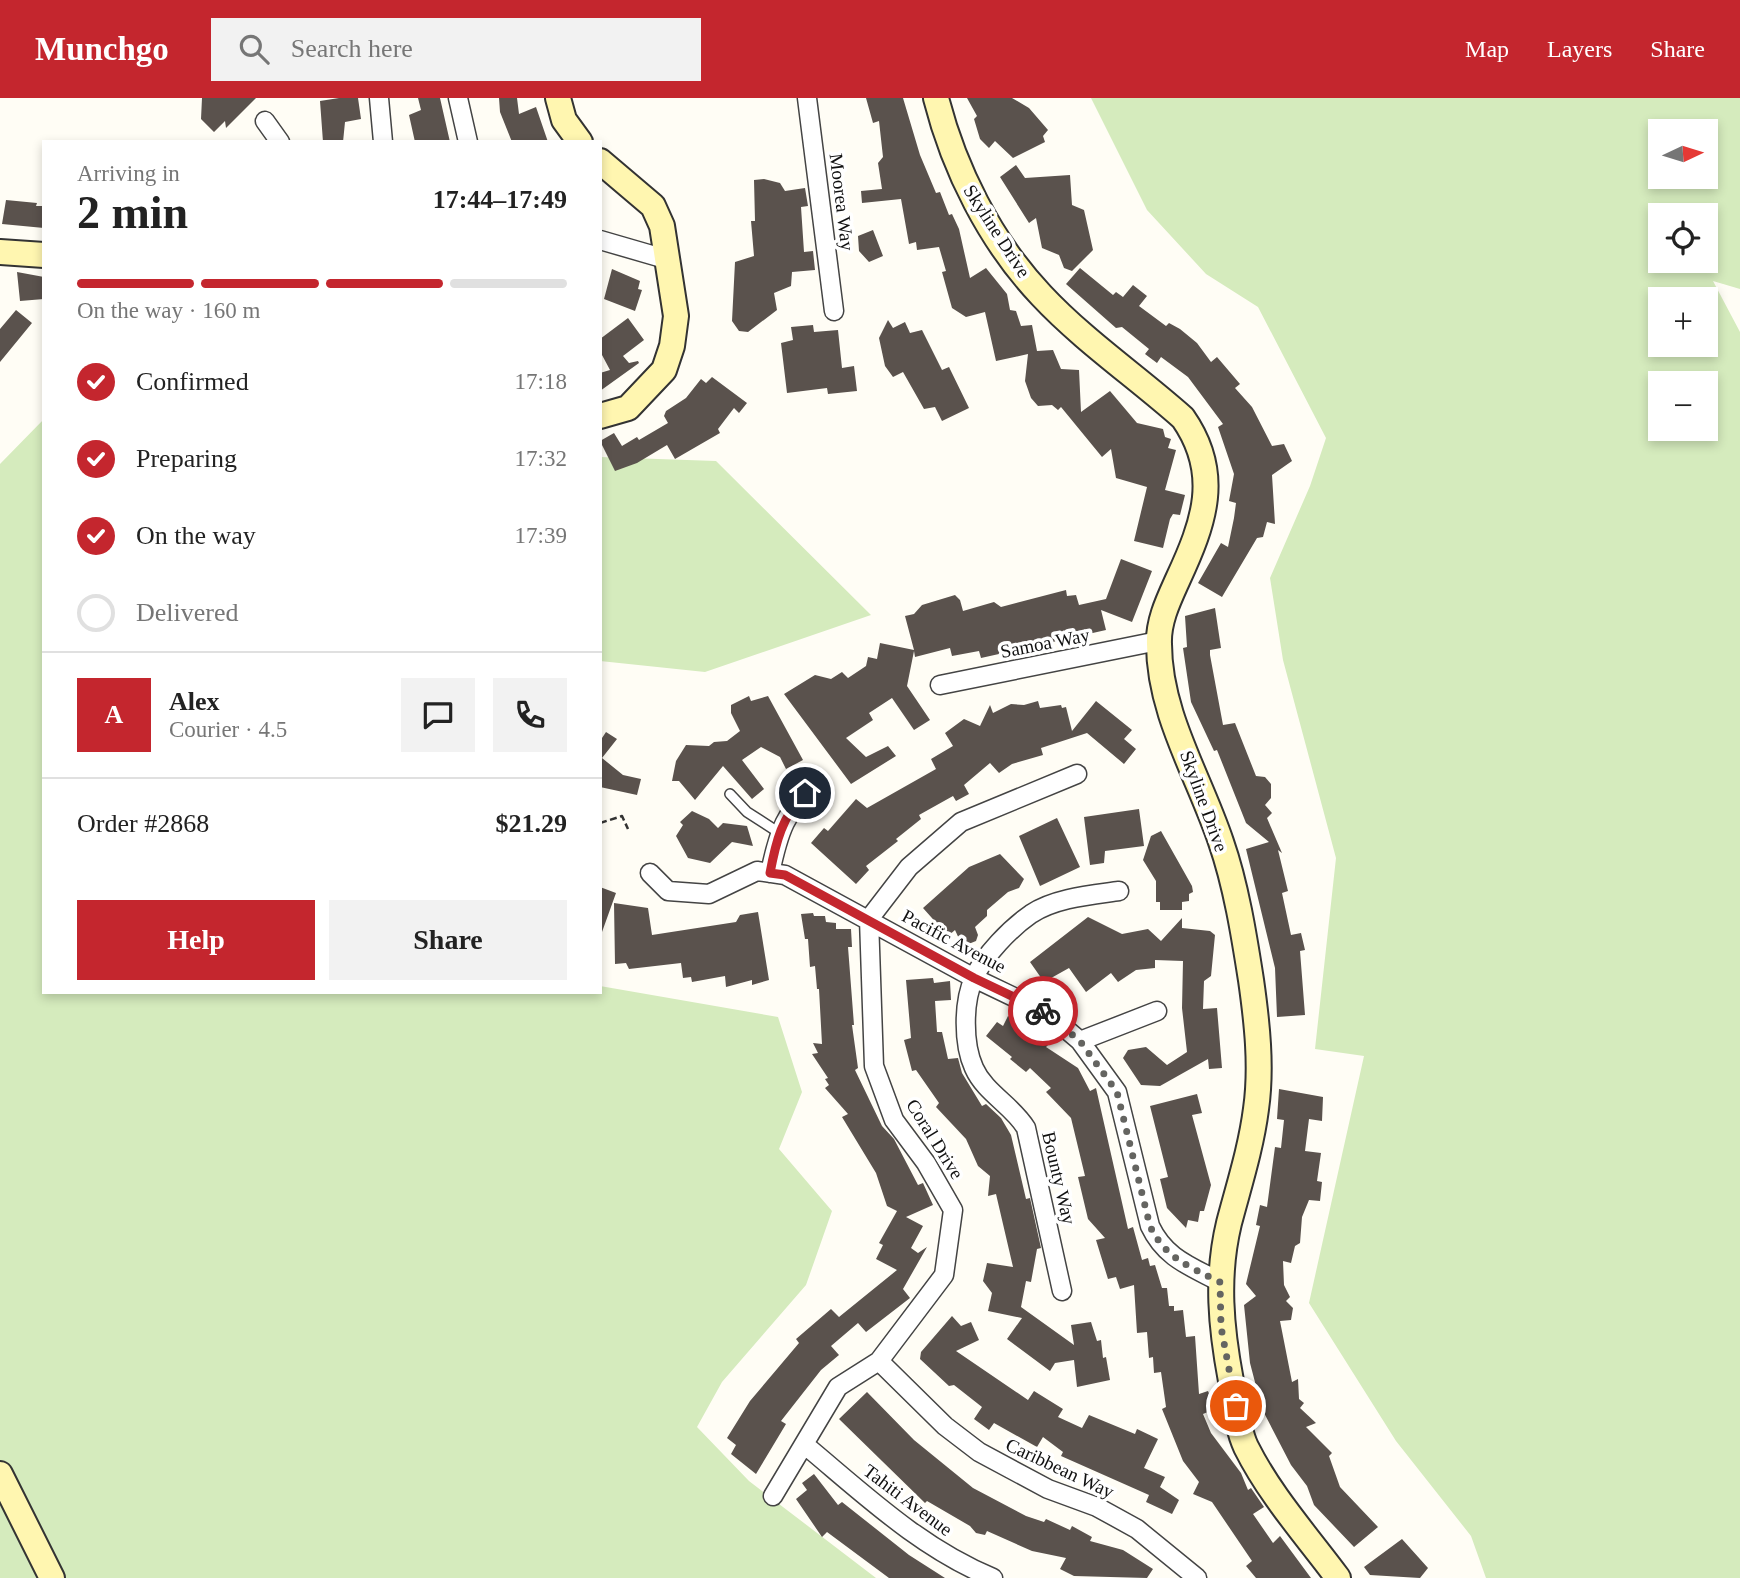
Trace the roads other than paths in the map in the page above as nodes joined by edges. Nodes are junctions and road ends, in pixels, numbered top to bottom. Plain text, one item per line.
1 (379, 98) edge
2 (458, 98) edge
3 (558, 98) edge
4 (807, 98) edge
5 (936, 98) edge
6 (265, 121) dead end
7 (279, 140) edge
8 (383, 140) edge
9 (468, 140) edge
10 (579, 140) edge
11 (602, 163) edge
12 (602, 241) edge
13 (0, 252) edge
14 (42, 255) edge
15 (669, 260) junction
16 (834, 311) dead end
17 (602, 415) edge
18 (1158, 641) junction
19 (940, 685) dead end
20 (1077, 774) dead end
21 (816, 782) dead end
22 (730, 794) dead end
23 (778, 832) junction
24 (650, 873) dead end
25 (770, 873) junction
26 (1119, 891) dead end
27 (869, 919) junction
28 (974, 978) junction
29 (1157, 1011) dead end
30 (1080, 1041) junction
31 (1220, 1282) junction
32 (1062, 1291) dead end
33 (879, 1361) junction
34 (805, 1445) junction
35 (0, 1474) edge
36 (773, 1496) dead end
37 (52, 1578) edge
38 (993, 1578) edge
39 (1197, 1578) edge
40 (1338, 1578) edge

1 - 8 street
2 - 9 street
3 - 10 street
4 - 16 street, Moorea Way
5 - 18 street, Skyline Drive
6 - 7 street
11 - 15 street
12 - 15 street
13 - 14 street
15 - 17 street
18 - 19 street, Samoa Way
18 - 31 street, Skyline Drive
20 - 27 street
21 - 23 street
22 - 23 lane
23 - 25 street
24 - 25 street
25 - 27 street, Pacific Avenue
26 - 28 street, Bounty Way
27 - 28 street, Pacific Avenue
27 - 33 street, Coral Drive
28 - 30 street, Pacific Avenue
28 - 32 street, Bounty Way
29 - 30 street
30 - 31 street, Pacific Avenue
31 - 40 street, Skyline Drive
33 - 34 street, Coral Drive
33 - 39 street, Caribbean Way
34 - 36 street, Coral Drive
34 - 38 street, Tahiti Avenue
35 - 37 street

